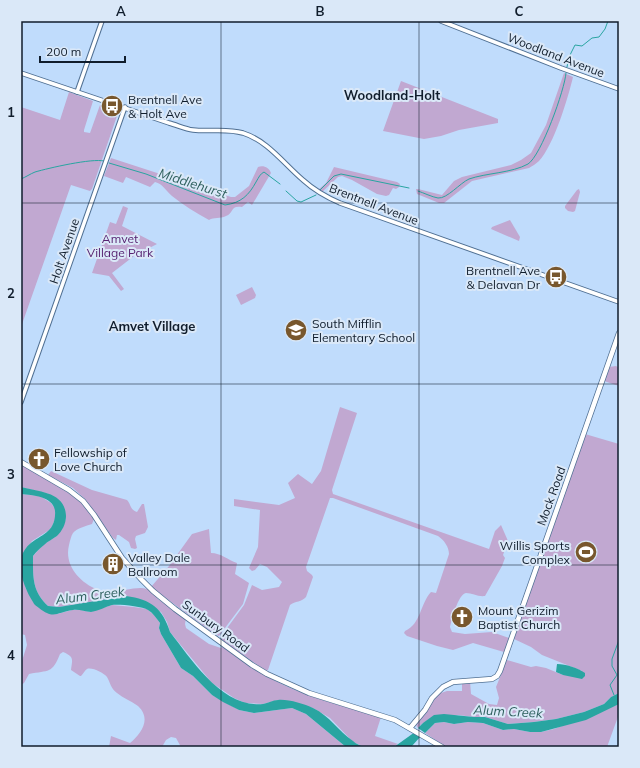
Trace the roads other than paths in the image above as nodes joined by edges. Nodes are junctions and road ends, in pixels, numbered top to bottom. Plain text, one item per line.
1 (102, 21) edge
2 (441, 21) edge
3 (21, 73) edge
4 (619, 89) edge
5 (76, 92) junction
6 (125, 107) junction
7 (619, 302) edge
8 (619, 333) edge
9 (21, 402) edge
10 (21, 462) edge
11 (411, 728) junction
12 (442, 747) edge

1 - 5 street
2 - 4 street, Woodland Avenue
3 - 5 street, Brentnell Avenue
5 - 6 street, Brentnell Avenue
6 - 7 street, Brentnell Avenue
6 - 9 street, Holt Avenue
8 - 11 main road, Mock Road
10 - 11 main road, Sunbury Road
11 - 12 main road, Sunbury Road

